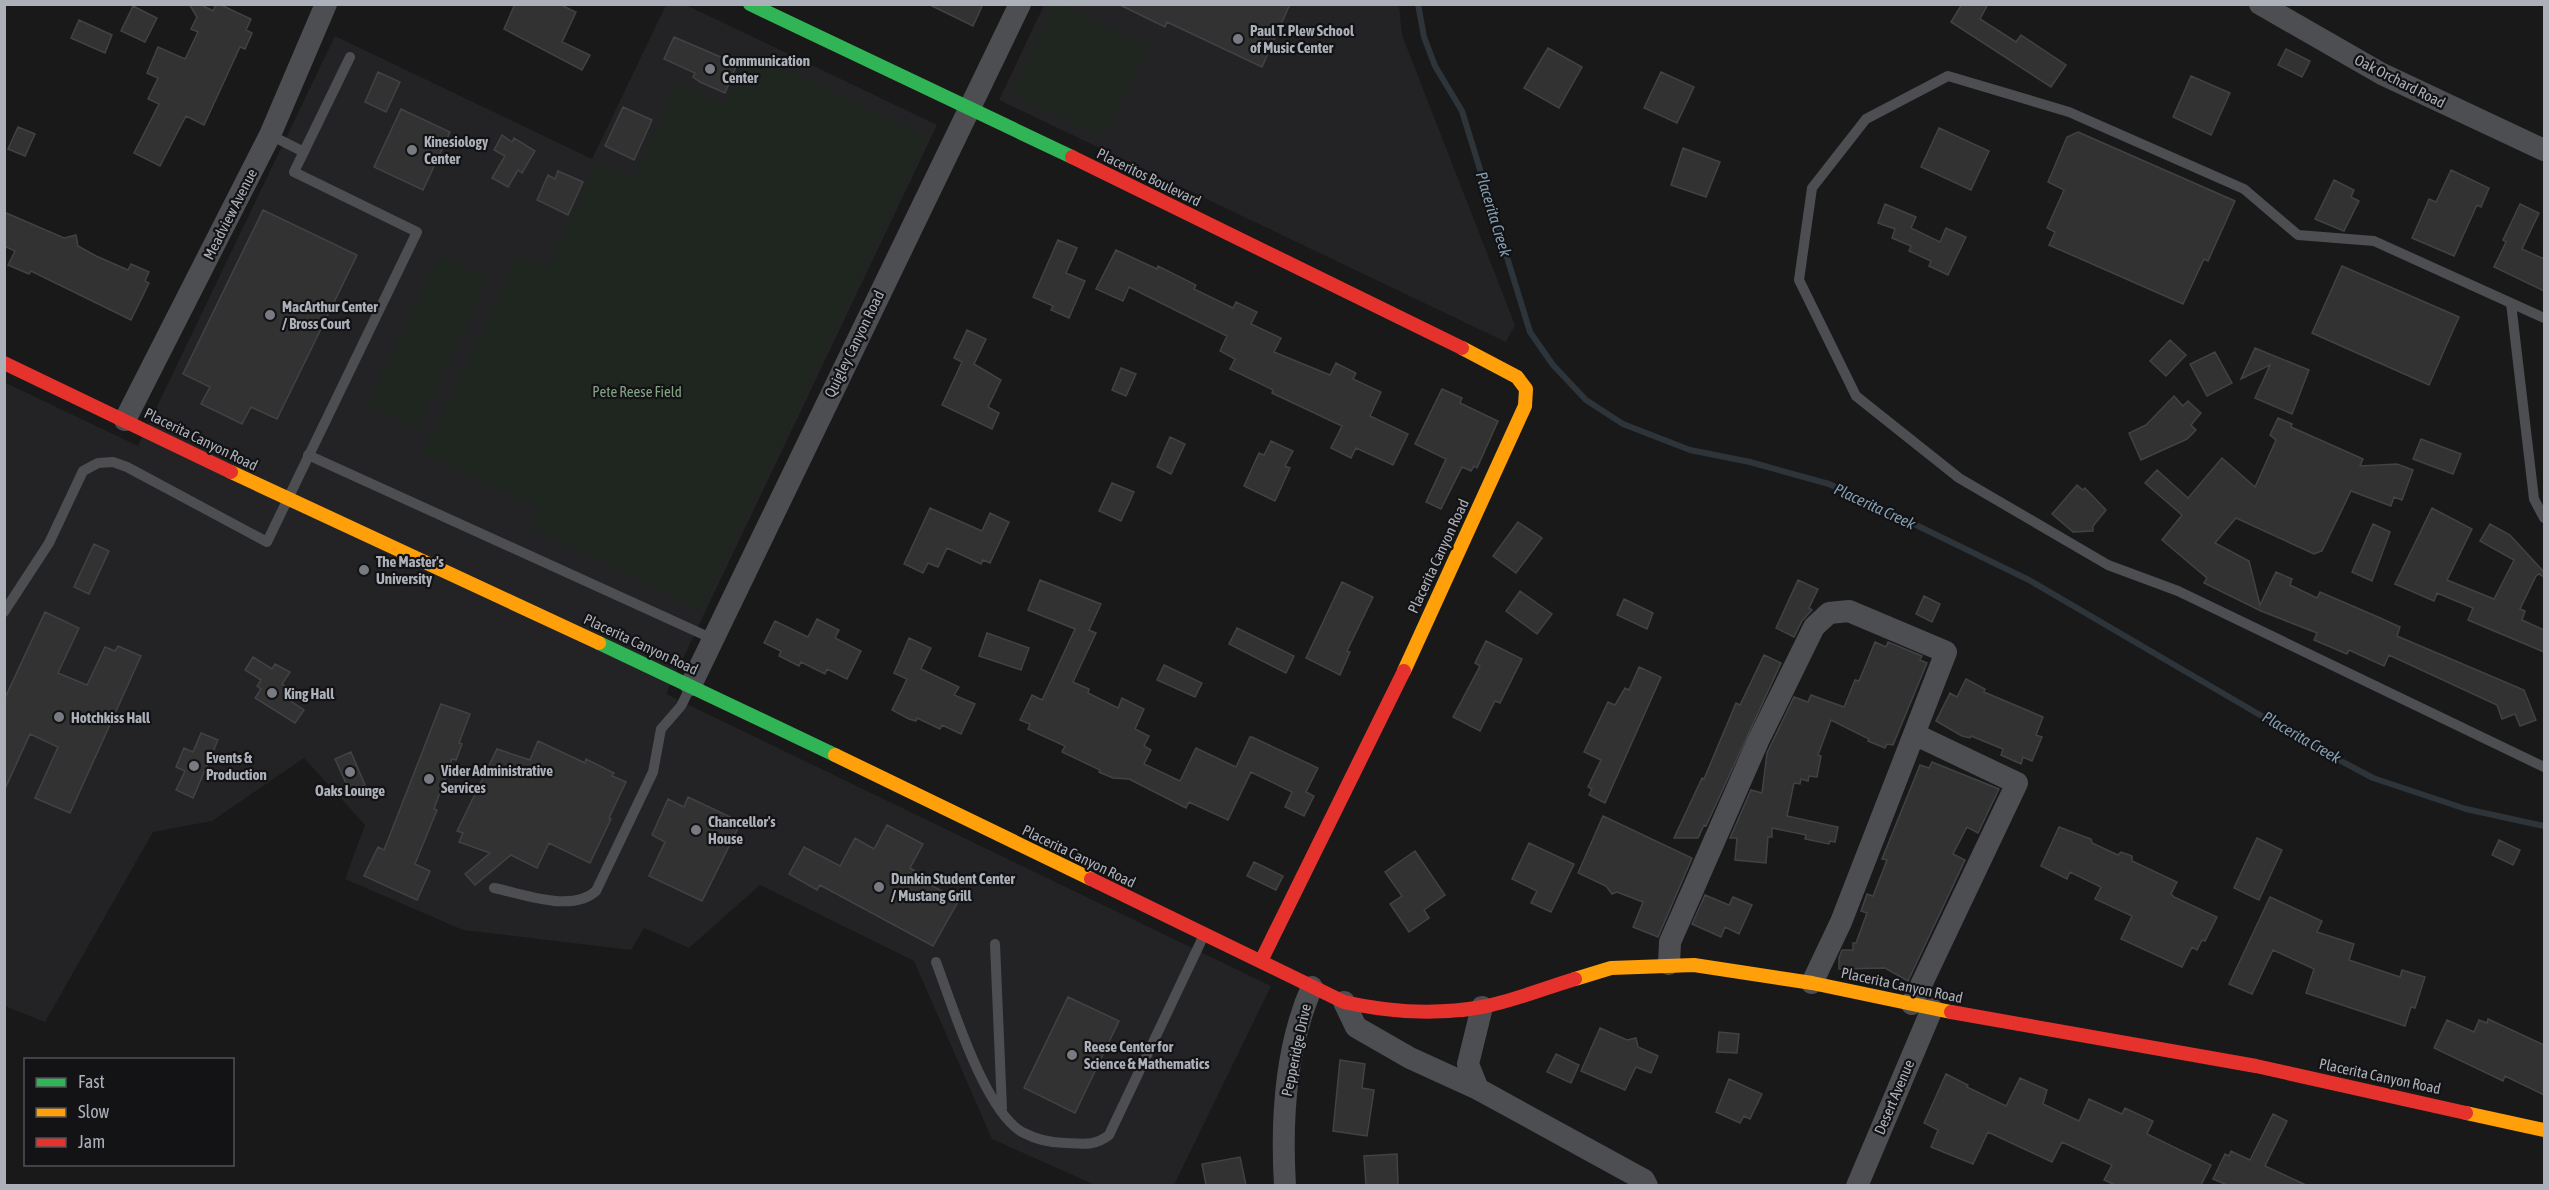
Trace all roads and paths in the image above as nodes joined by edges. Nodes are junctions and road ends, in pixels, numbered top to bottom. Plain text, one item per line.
1 (326, 4) edge
2 (750, 4) edge
3 (1020, 4) edge
4 (2260, 4) edge
5 (350, 57) dead end
6 (968, 107) junction
7 (270, 135) junction
8 (2544, 150) edge
9 (304, 152) junction
10 (2511, 303) junction
11 (2544, 318) edge
12 (4, 363) edge
13 (1526, 389) joint
14 (125, 420) junction
15 (308, 455) junction
16 (287, 499) junction
17 (2544, 518) edge
18 (4, 612) edge
19 (713, 639) junction
20 (692, 685) junction
21 (1914, 734) junction
22 (2544, 767) edge
23 (494, 888) dead end
24 (1204, 935) junction
25 (995, 944) dead end
26 (1261, 961) junction
27 (936, 962) dead end
28 (1669, 964) junction
29 (1812, 983) junction
30 (1312, 987) junction
31 (1344, 1002) junction
32 (1482, 1007) junction
33 (1922, 1007) junction
34 (1478, 1089) junction
35 (1002, 1109) junction
36 (2544, 1130) edge
37 (1285, 1185) edge
38 (1647, 1185) edge
39 (1857, 1185) edge

1 - 7 street, Meadview Avenue
2 - 6 street, Placeritos Boulevard
3 - 6 street, Quigley Canyon Road
4 - 8 street, Oak Orchard Road
5 - 9 lane
6 - 13 street, Placeritos Boulevard
6 - 19 street, Quigley Canyon Road
7 - 9 lane
7 - 14 street, Meadview Avenue
9 - 15 lane
10 - 11 lane
10 - 17 lane
10 - 22 lane
12 - 14 street, Placerita Canyon Road
13 - 26 street, Placerita Canyon Road
14 - 16 street, Placerita Canyon Road
15 - 16 lane
15 - 19 lane
16 - 18 lane
16 - 20 street, Placerita Canyon Road
19 - 20 street, Quigley Canyon Road
20 - 23 lane
20 - 24 street, Placerita Canyon Road
21 - 28 street
21 - 29 street
21 - 33 street, Desert Avenue
24 - 26 street, Placerita Canyon Road
24 - 35 lane
25 - 35 lane
26 - 30 street, Placerita Canyon Road
27 - 35 lane
28 - 29 street, Placerita Canyon Road
28 - 32 street, Placerita Canyon Road
29 - 33 street, Placerita Canyon Road
30 - 31 street, Placerita Canyon Road
30 - 37 street, Pepperidge Drive
31 - 32 street, Placerita Canyon Road
31 - 34 street
32 - 34 street
33 - 36 street, Placerita Canyon Road
33 - 39 street, Desert Avenue
34 - 38 street

